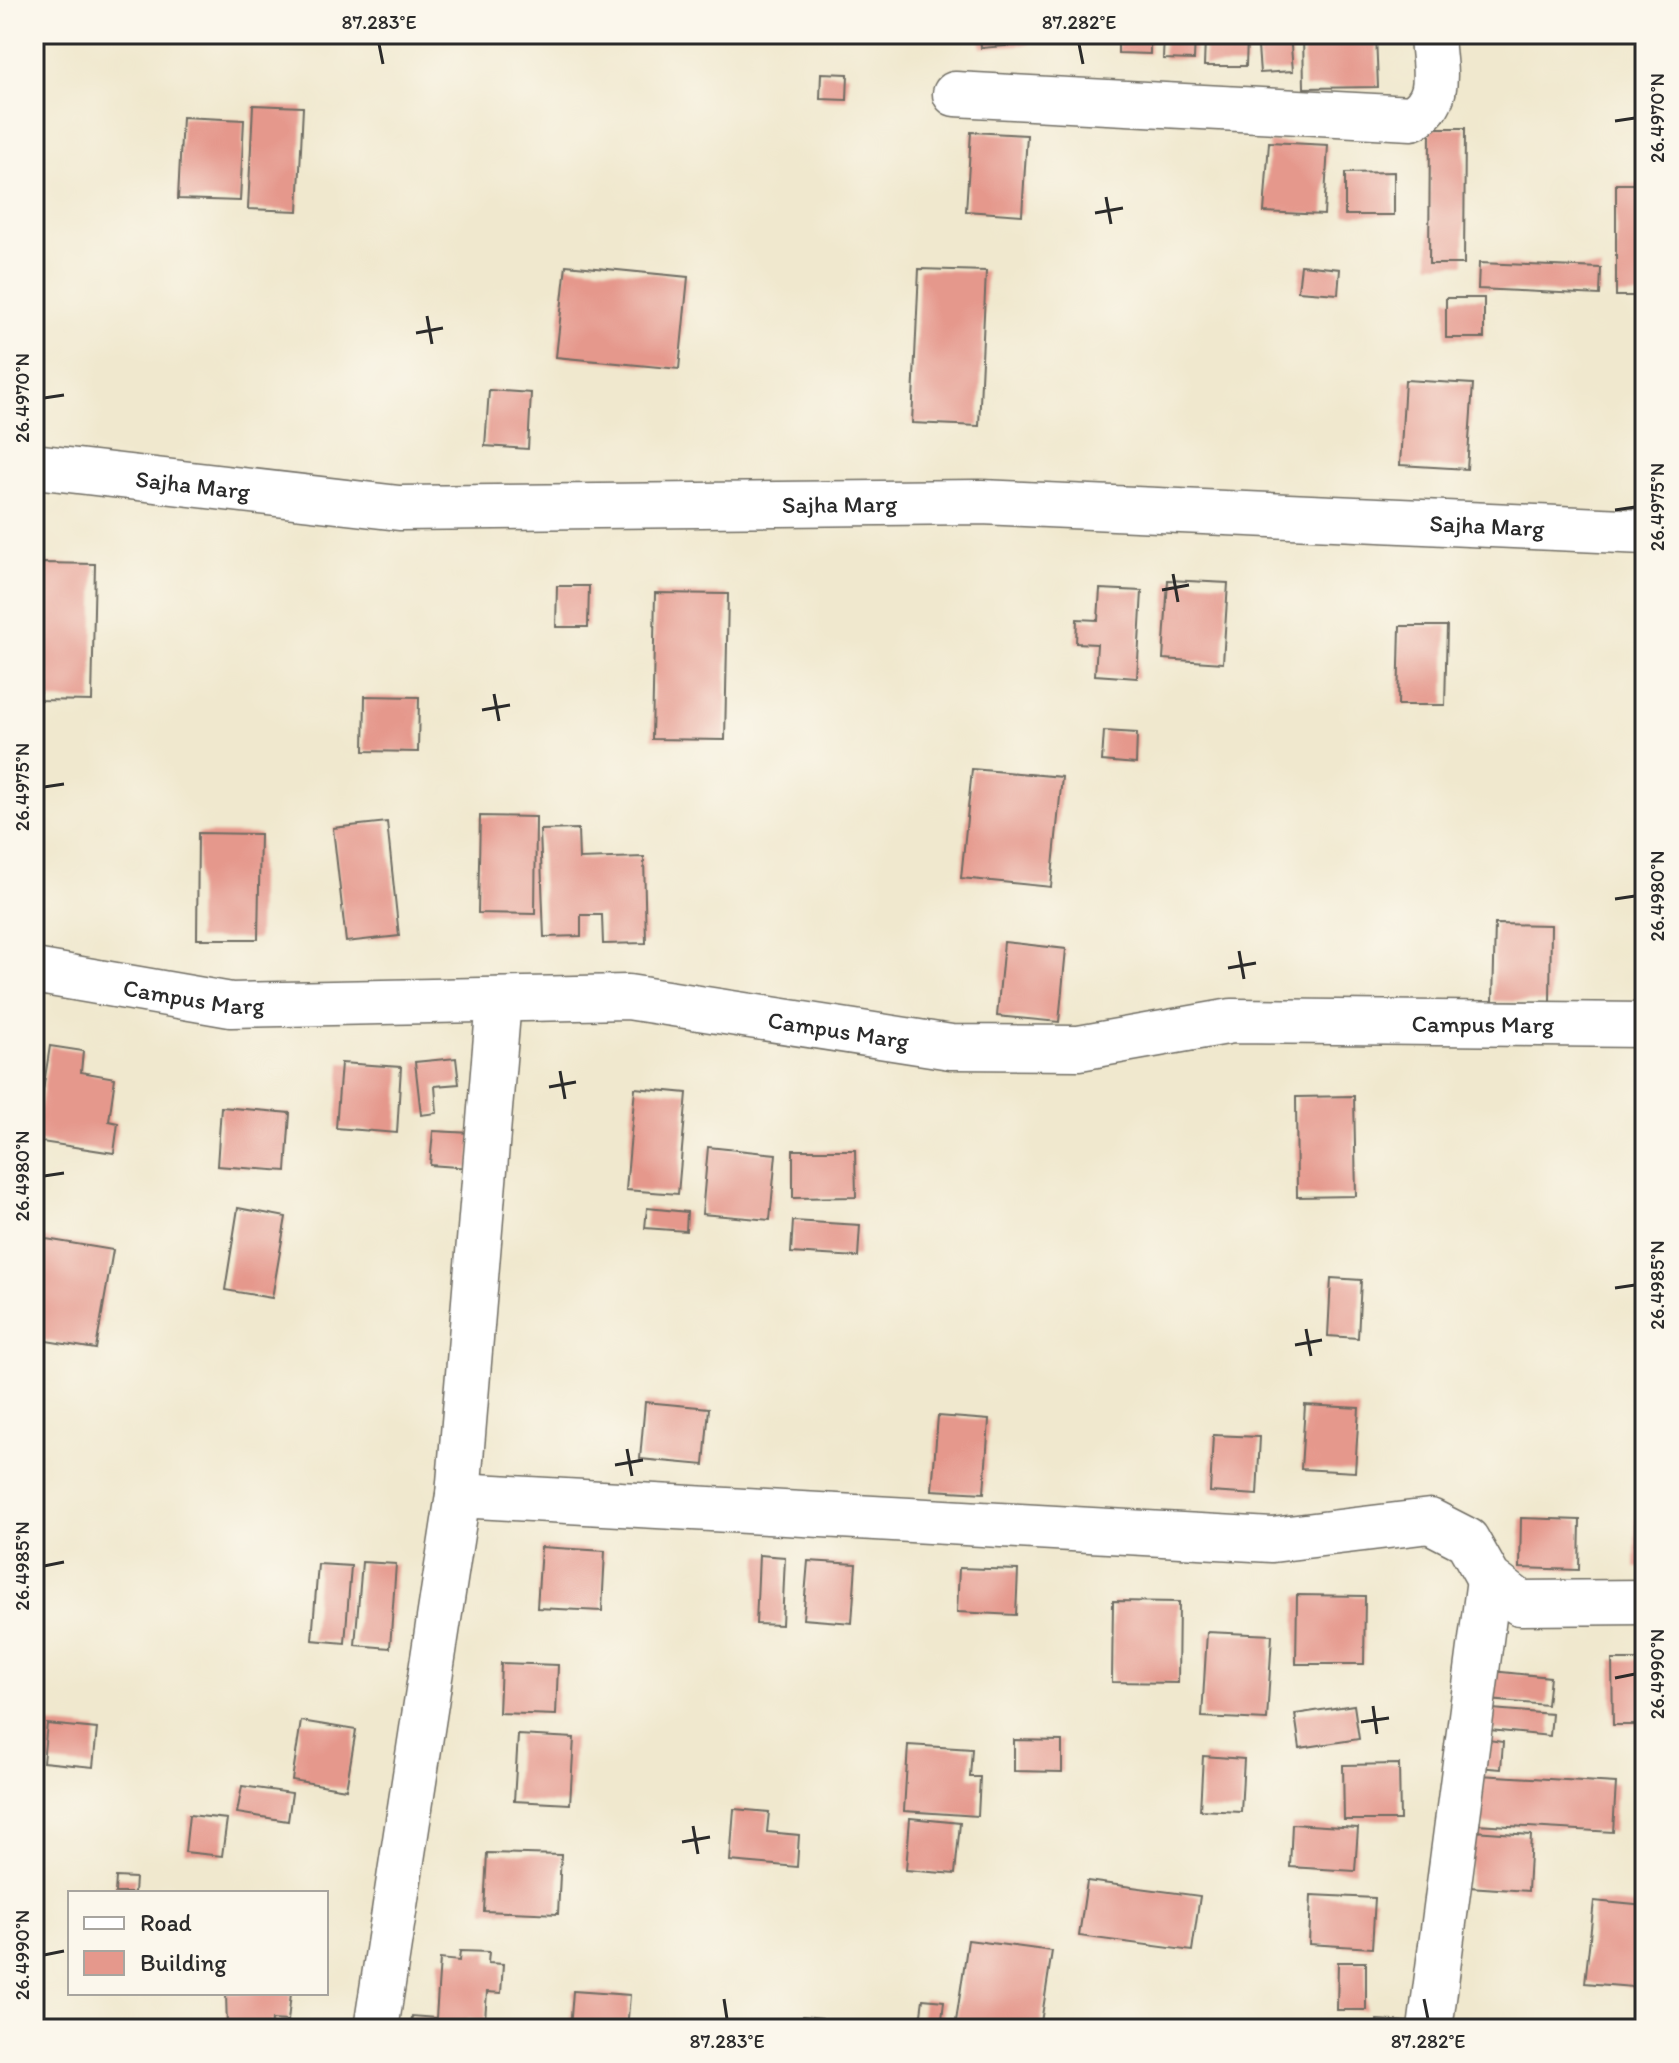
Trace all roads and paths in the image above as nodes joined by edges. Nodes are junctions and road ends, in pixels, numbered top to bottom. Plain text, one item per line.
1 (1432, 34) edge
2 (955, 94) dead end
3 (34, 466) edge
4 (1645, 532) edge
5 (34, 971) edge
6 (499, 1000) junction
7 (1645, 1025) edge
8 (458, 1495) junction
9 (1489, 1579) junction
10 (1645, 1602) edge
11 (376, 2029) edge
12 (1430, 2029) edge

1 - 2 street
3 - 4 street, Sajha Marg
5 - 6 street, Campus Marg
6 - 7 street, Campus Marg
6 - 8 street
8 - 9 street
8 - 11 street
9 - 10 street
9 - 12 street

